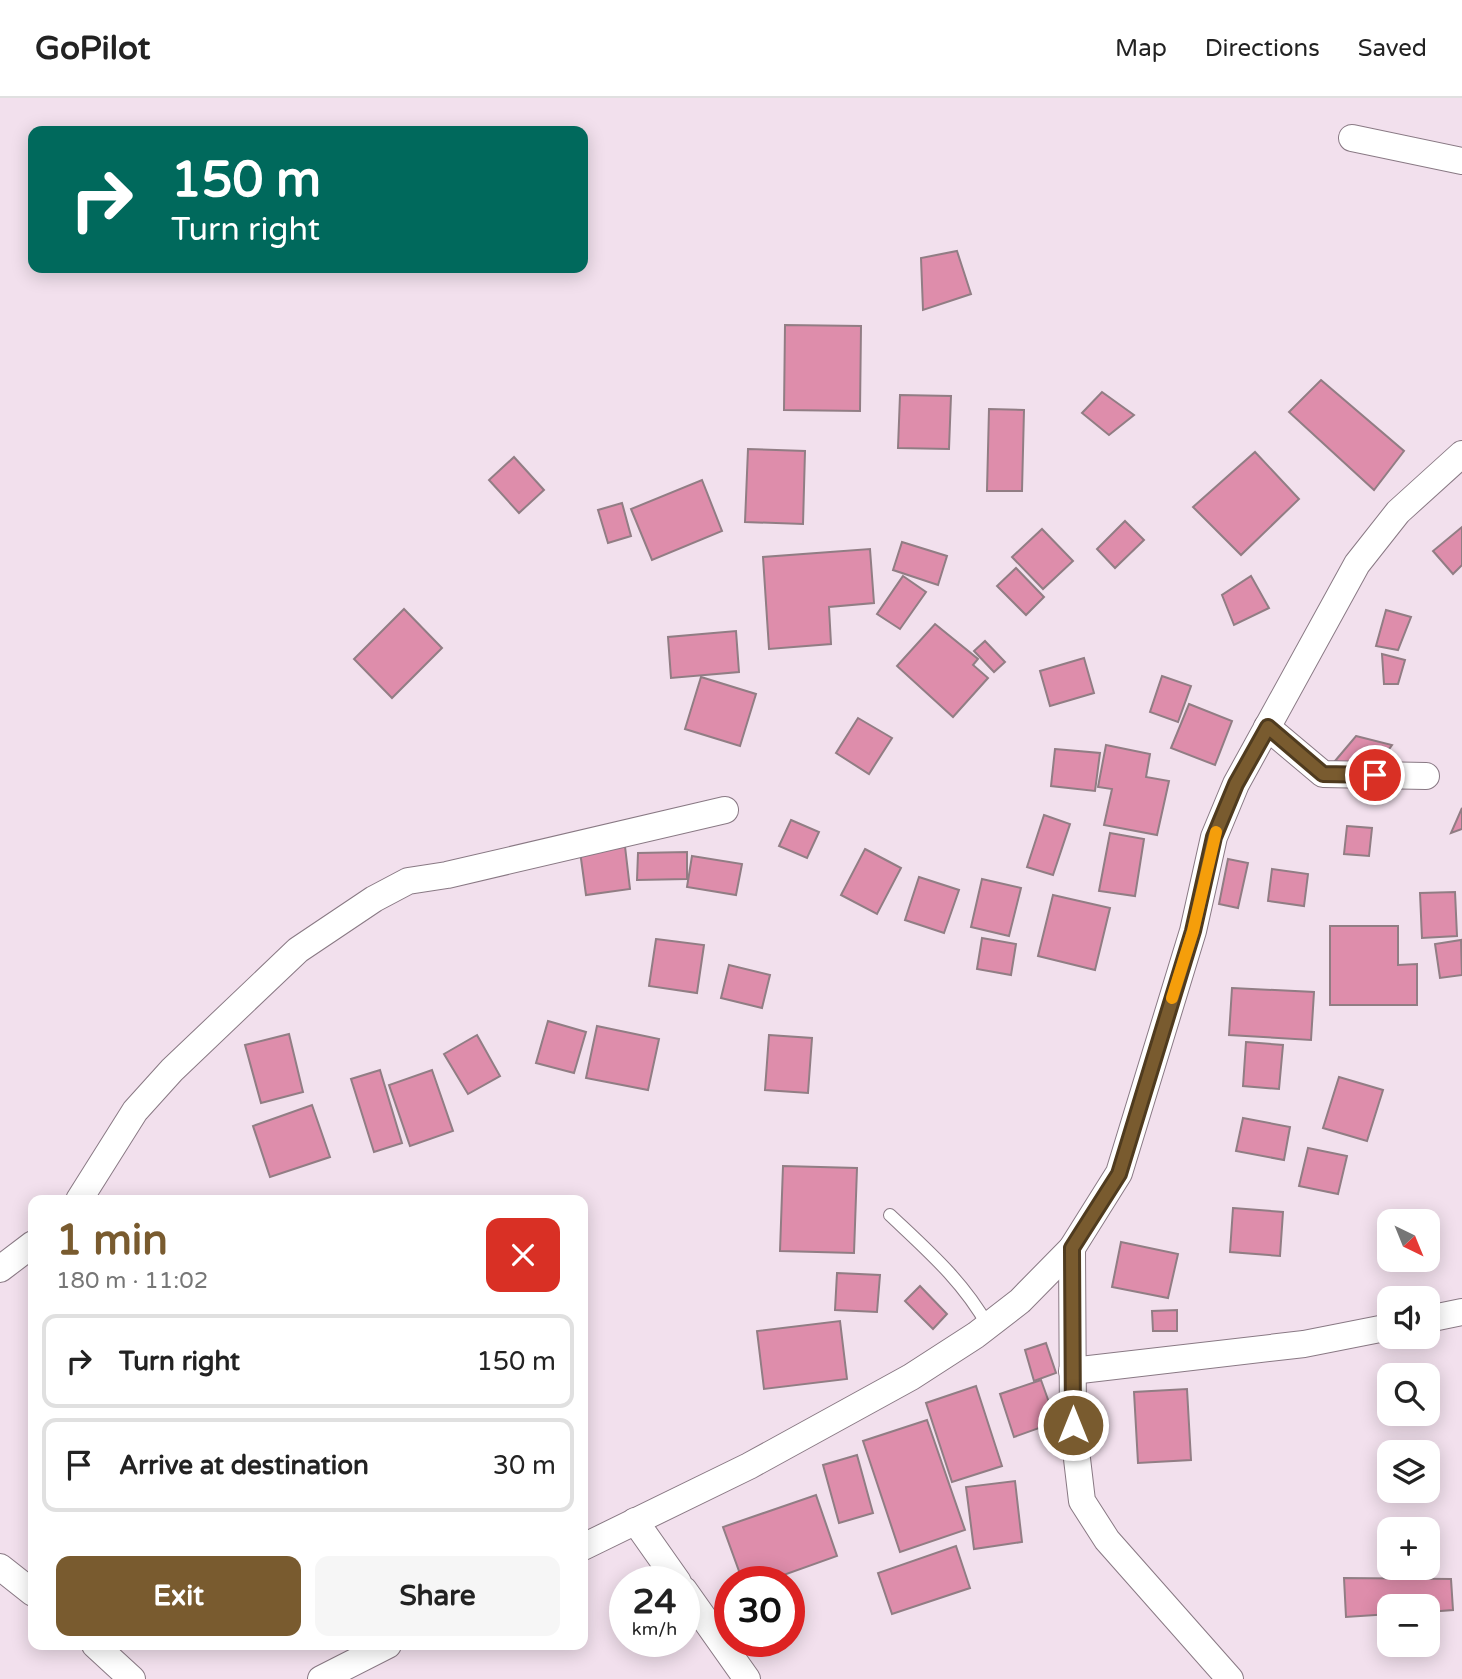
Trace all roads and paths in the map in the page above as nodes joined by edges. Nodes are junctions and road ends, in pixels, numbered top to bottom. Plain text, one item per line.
1 (1352, 138) dead end
2 (1462, 161) edge
3 (1462, 454) edge
4 (1268, 727) junction
5 (1426, 776) dead end
6 (725, 810) dead end
7 (82, 1195) edge
8 (890, 1215) dead end
9 (28, 1248) edge
10 (1072, 1248) junction
11 (0, 1269) edge
12 (1462, 1312) edge
13 (1440, 1317) edge
14 (988, 1326) junction
15 (1377, 1330) edge
16 (1072, 1371) junction
17 (635, 1521) junction
18 (588, 1544) edge
19 (667, 1566) edge
20 (0, 1567) edge
21 (28, 1589) edge
22 (700, 1613) edge
23 (100, 1650) edge
24 (378, 1650) edge
25 (132, 1679) edge
26 (321, 1679) edge
27 (747, 1679) edge
28 (1230, 1679) edge

1 - 2 street
3 - 4 street
4 - 5 street
4 - 10 street
6 - 7 street
8 - 14 lane
9 - 11 street
10 - 14 street
10 - 16 street
12 - 13 street
14 - 17 street
15 - 16 street
16 - 28 street
17 - 18 street
17 - 19 street
20 - 21 street
22 - 27 street
23 - 25 street
24 - 26 street

